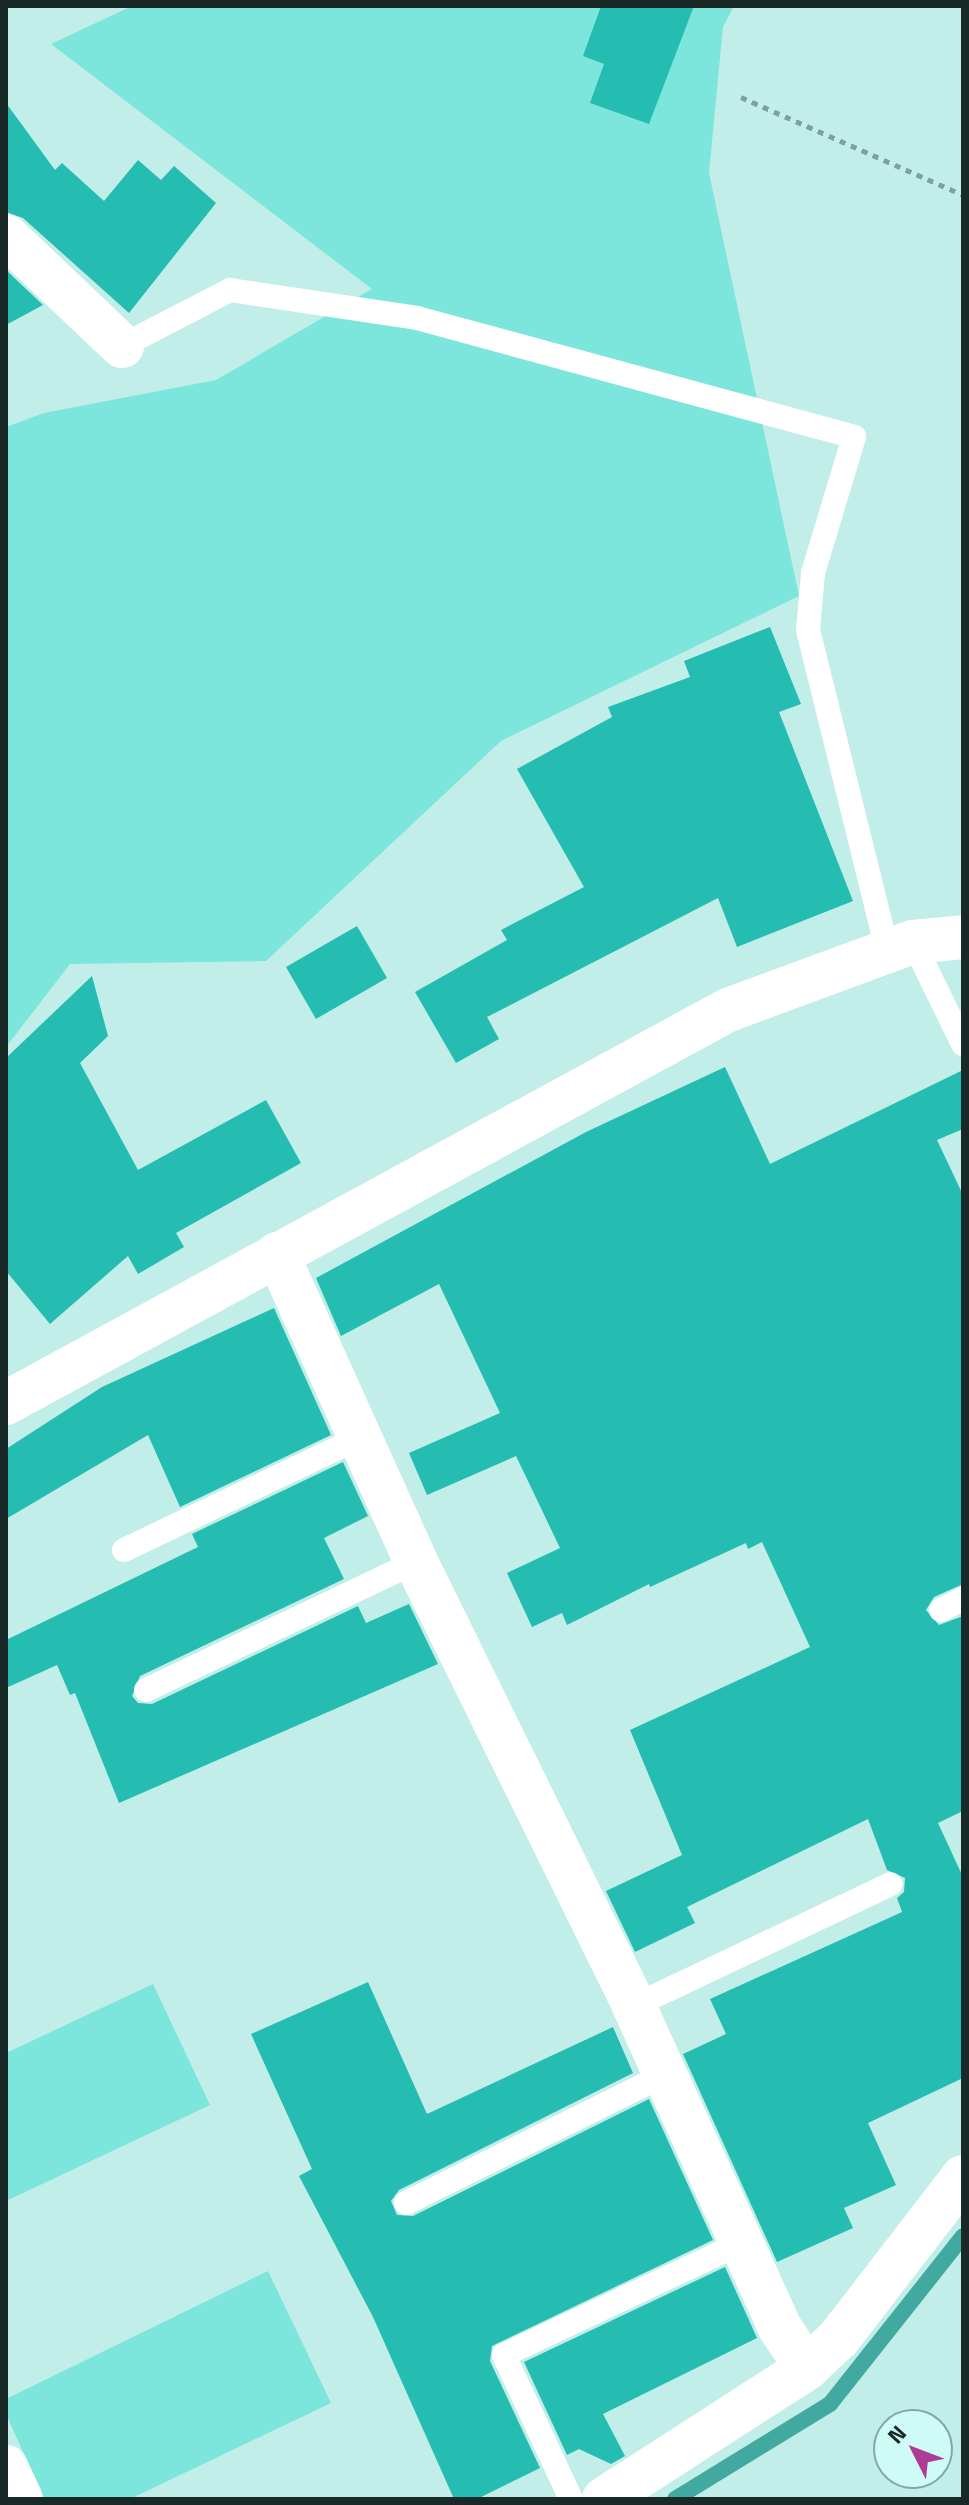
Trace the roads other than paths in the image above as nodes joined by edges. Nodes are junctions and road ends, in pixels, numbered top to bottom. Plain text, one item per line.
1 (10, 245) edge
2 (122, 346) joint
3 (963, 937) edge
4 (900, 946) junction
5 (963, 1044) edge
6 (277, 1254) junction
7 (6, 1403) edge
8 (359, 1438) junction
9 (124, 1550) dead end
10 (416, 1562) junction
11 (963, 1599) edge
12 (941, 1610) dead end
13 (146, 1690) dead end
14 (891, 1884) dead end
15 (634, 2006) junction
16 (666, 2074) junction
17 (963, 2177) edge
18 (406, 2203) dead end
19 (741, 2243) junction
20 (807, 2368) junction
21 (6, 2467) edge
22 (21, 2499) edge
23 (571, 2499) edge
24 (604, 2499) edge

1 - 2 street
2 - 4 lane
3 - 4 street
4 - 5 lane
4 - 6 street
6 - 7 street
6 - 8 street
8 - 9 lane
8 - 10 street
10 - 13 lane
10 - 15 street
11 - 12 lane
14 - 15 lane
15 - 16 street
16 - 18 lane
16 - 19 street
17 - 20 street
19 - 20 street
19 - 23 lane
20 - 24 street
21 - 22 street

